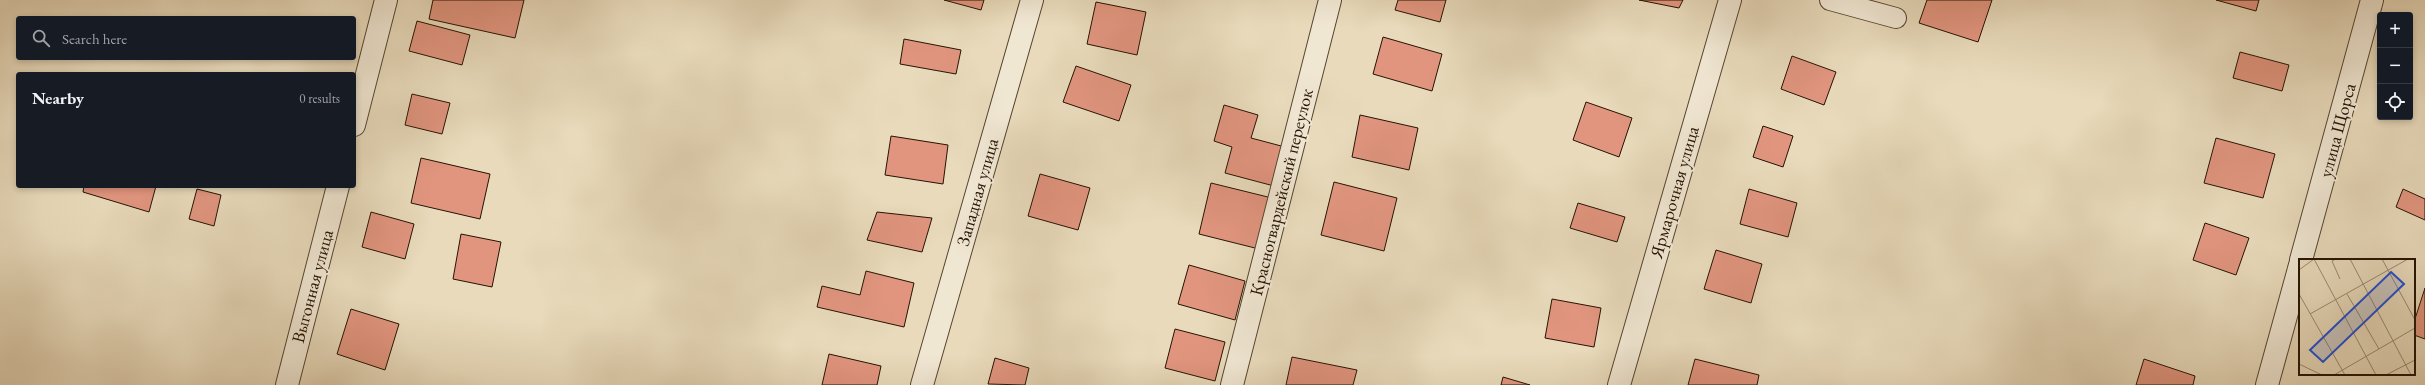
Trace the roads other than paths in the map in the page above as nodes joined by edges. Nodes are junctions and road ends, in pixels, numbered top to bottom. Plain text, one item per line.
1 (386, 0) edge
2 (1032, 0) edge
3 (1330, 0) edge
4 (1730, 0) edge
5 (1830, 0) edge
6 (2372, 0) edge
7 (1896, 18) dead end
8 (356, 116) edge
9 (337, 188) edge
10 (2301, 259) edge
11 (2299, 269) edge
12 (287, 385) edge
13 (922, 385) edge
14 (1232, 385) edge
15 (1619, 385) edge
16 (2267, 385) edge

1 - 8 street
2 - 13 street, Западная улица
3 - 14 street, Красногвардейский переулок
4 - 15 street, Ярмарочная улица
5 - 7 lane
6 - 10 street, улица Щорса
9 - 12 street, Выгонная улица
11 - 16 street

